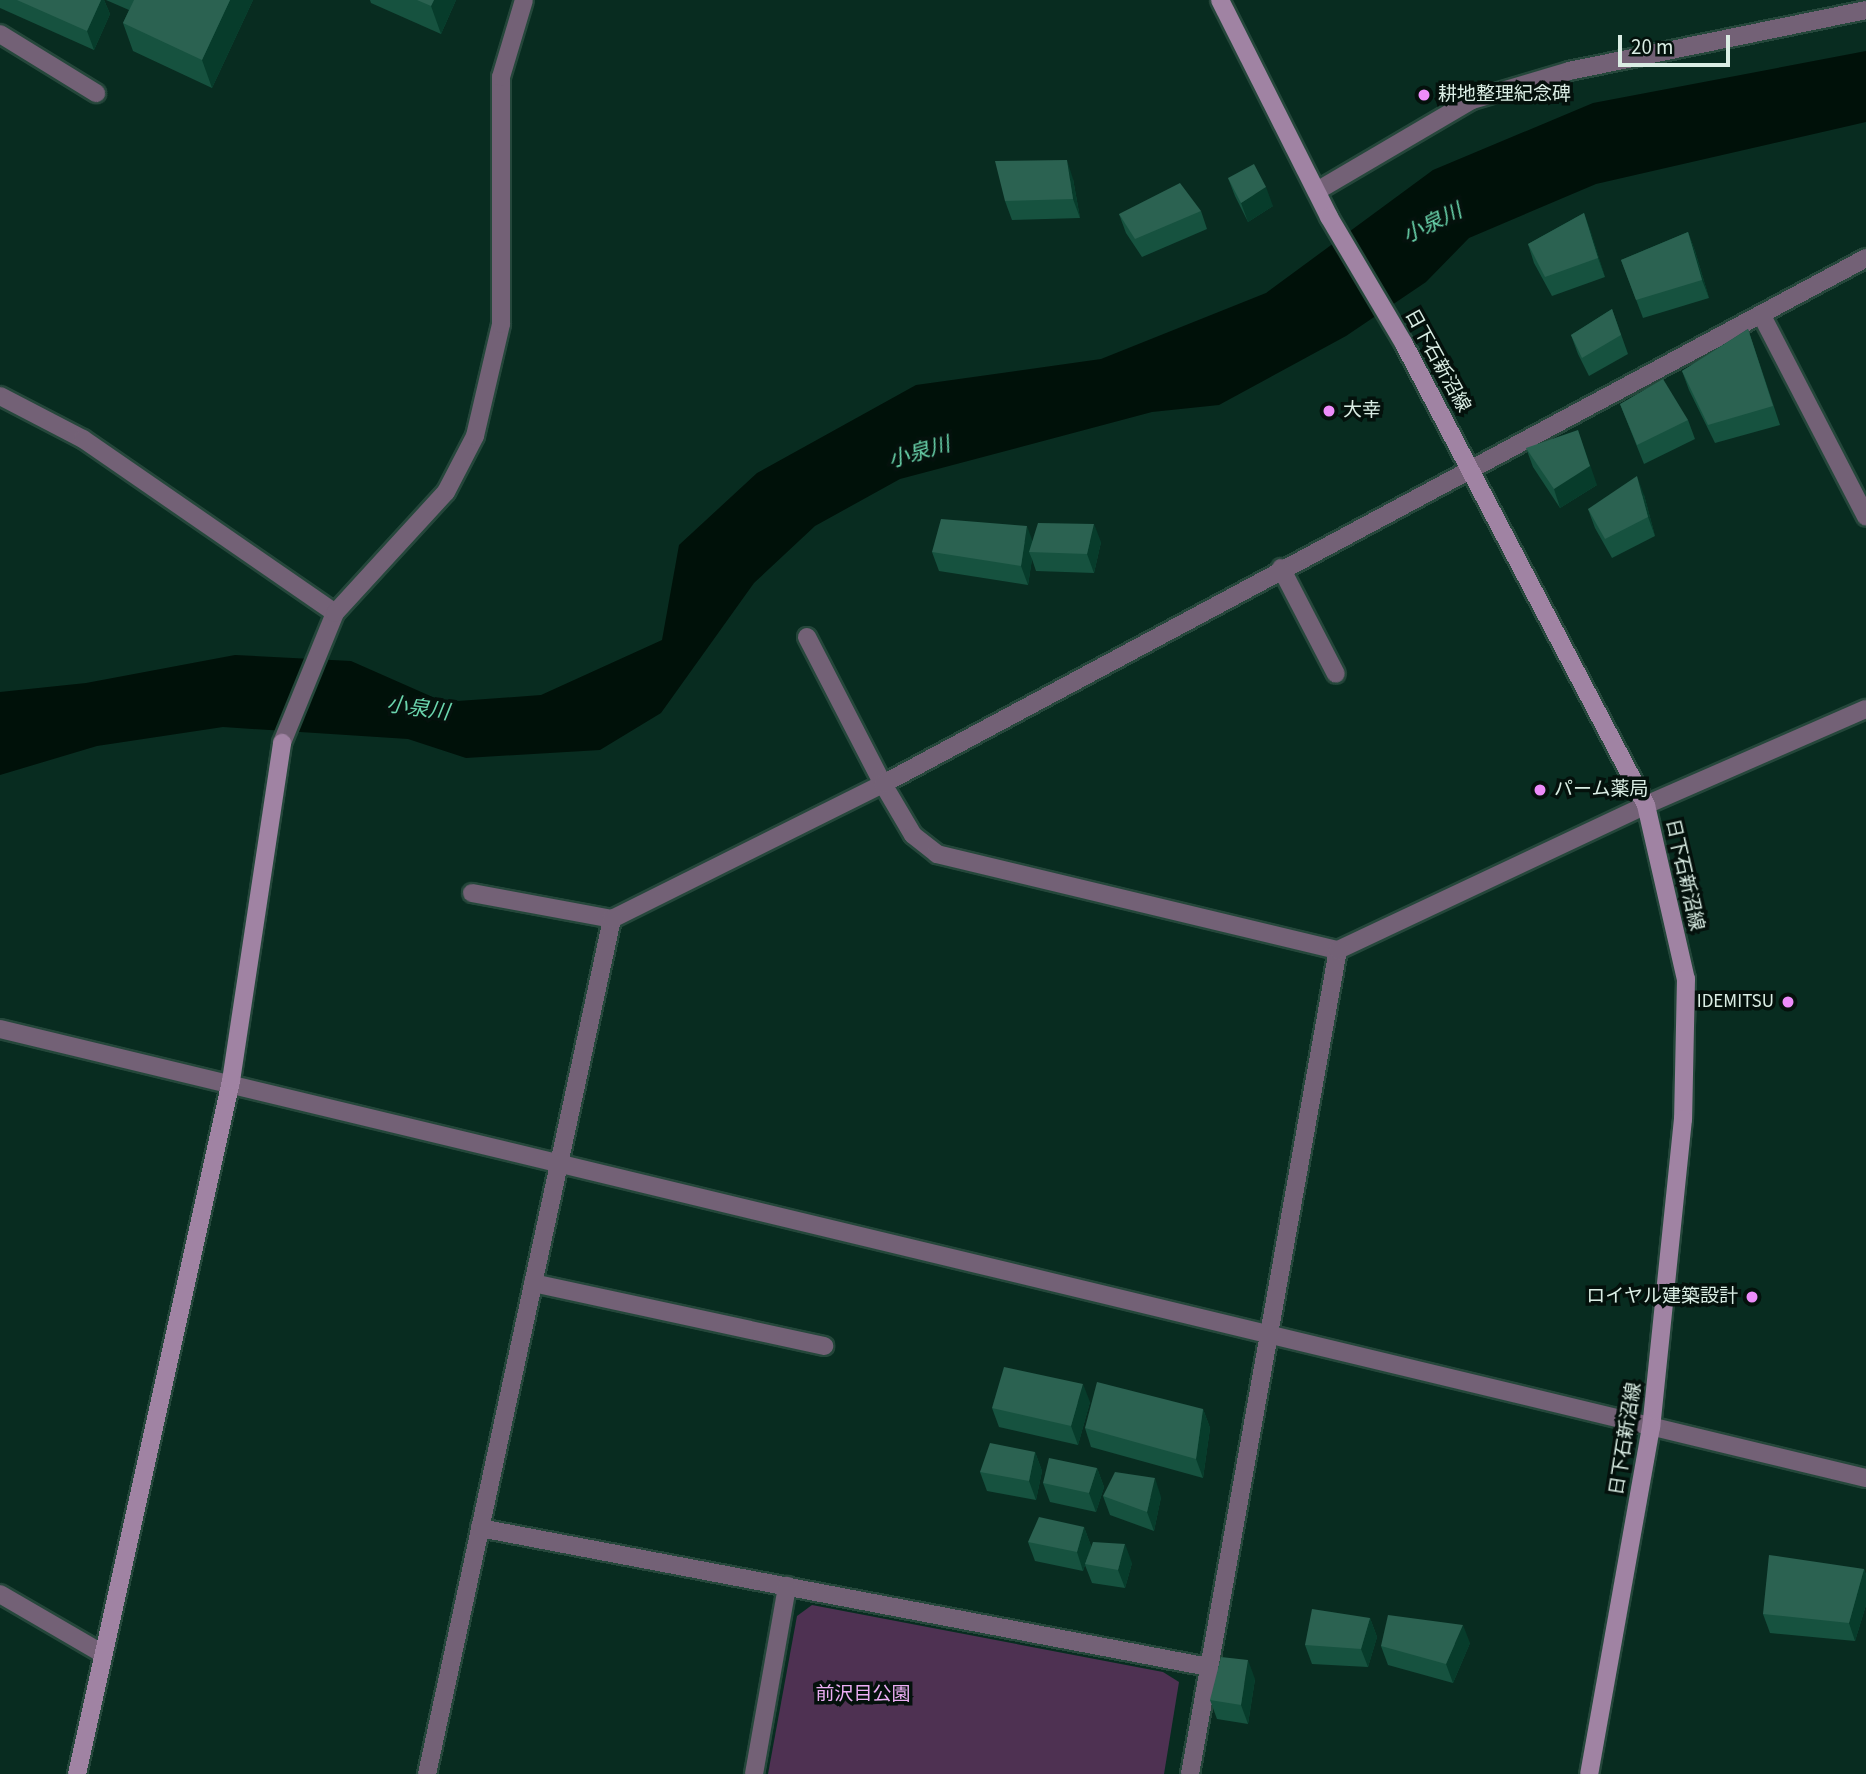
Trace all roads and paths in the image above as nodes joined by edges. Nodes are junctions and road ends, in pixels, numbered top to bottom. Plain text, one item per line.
1 (524, 0) edge
2 (1220, 0) edge
3 (1866, 10) edge
4 (0, 34) edge
5 (96, 93) dead end
6 (1317, 191) junction
7 (1866, 258) edge
8 (1762, 316) junction
9 (0, 396) edge
10 (1470, 466) junction
11 (1866, 517) edge
12 (1281, 568) junction
13 (330, 620) junction
14 (807, 637) dead end
15 (1336, 674) dead end
16 (1866, 709) edge
17 (282, 743) joint
18 (883, 784) junction
19 (1646, 805) junction
20 (472, 893) dead end
21 (612, 919) junction
22 (1338, 950) junction
23 (0, 1028) edge
24 (231, 1081) junction
25 (559, 1164) junction
26 (533, 1283) junction
27 (1271, 1331) junction
28 (824, 1346) dead end
29 (1651, 1427) junction
30 (1866, 1478) edge
31 (480, 1528) junction
32 (787, 1586) junction
33 (0, 1594) edge
34 (103, 1654) junction
35 (1209, 1667) junction
36 (77, 1774) edge
37 (427, 1774) edge
38 (754, 1774) edge
39 (1190, 1774) edge
40 (1589, 1774) edge

1 - 13 street
2 - 6 main road, 日下石新沼線
3 - 6 street
4 - 5 street
6 - 10 main road, 日下石新沼線
7 - 8 street
8 - 10 street
8 - 11 street
9 - 13 street
10 - 12 street
10 - 19 main road, 日下石新沼線
12 - 15 street
12 - 18 street
13 - 17 street
14 - 18 street
16 - 19 street
17 - 24 main road
18 - 21 street
18 - 22 street
19 - 22 street
19 - 29 main road, 日下石新沼線
20 - 21 street
21 - 25 street
22 - 27 street
23 - 24 street
24 - 25 street
24 - 34 main road
25 - 26 street
25 - 27 street
26 - 28 street
26 - 31 street
27 - 29 street
27 - 35 street
29 - 30 street
29 - 40 main road, 日下石新沼線
31 - 32 street
31 - 37 street
32 - 35 street
32 - 38 street
33 - 34 street
34 - 36 main road
35 - 39 street

